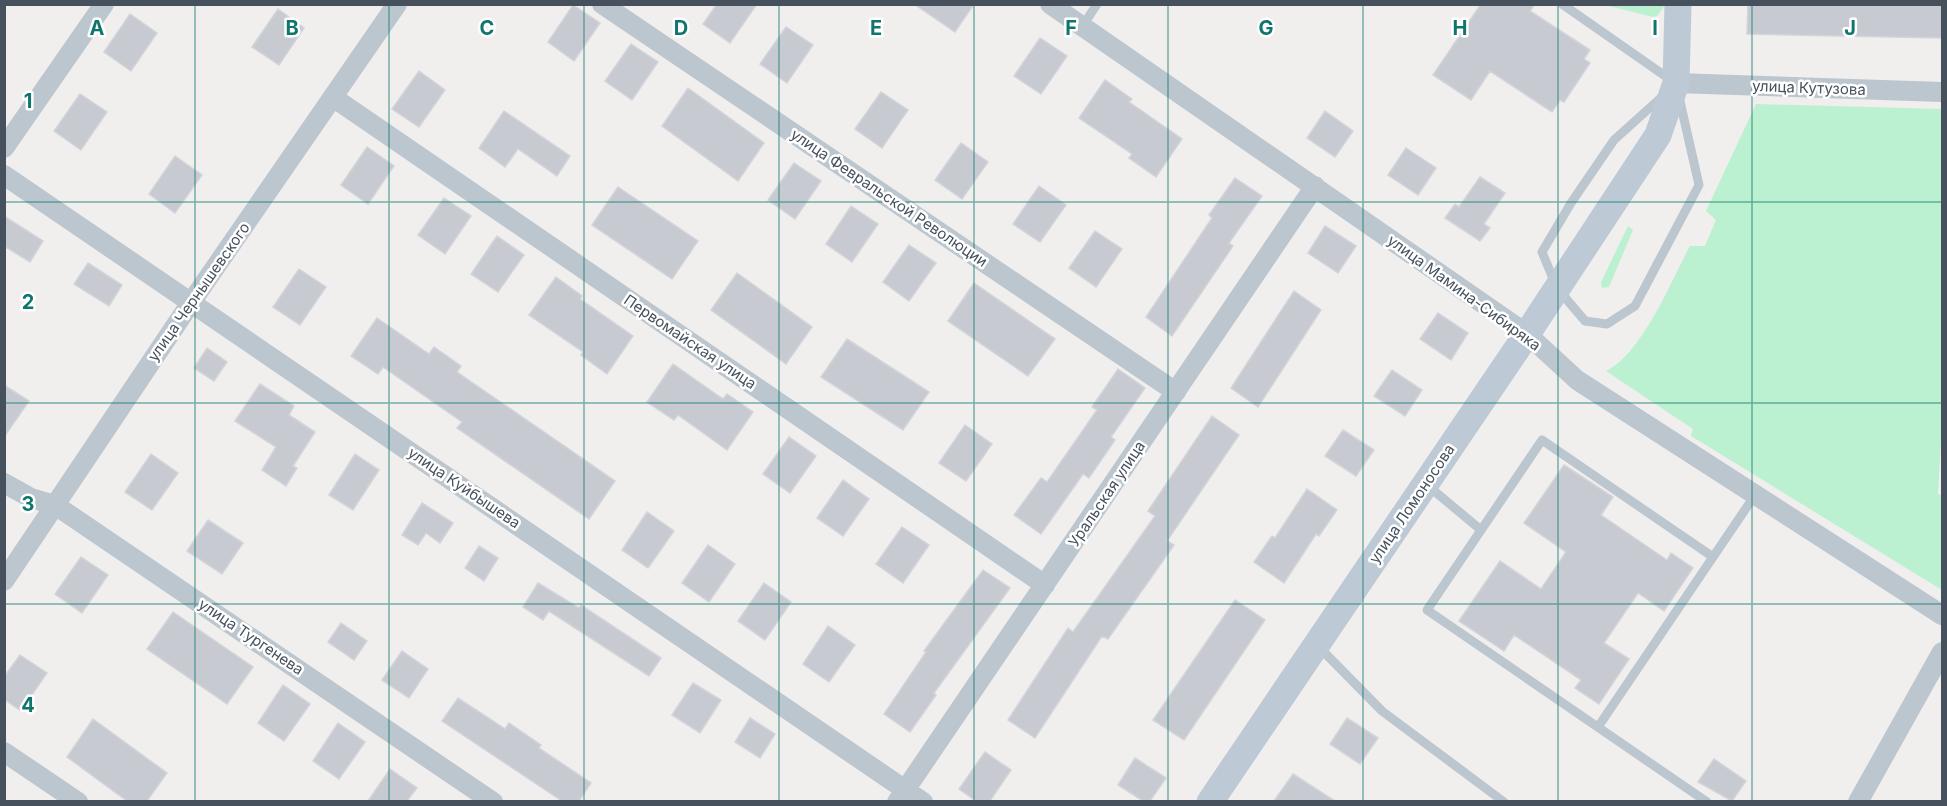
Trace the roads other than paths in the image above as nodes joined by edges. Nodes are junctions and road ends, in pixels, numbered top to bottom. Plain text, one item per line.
1 (104, 4) edge
2 (397, 4) edge
3 (602, 4) edge
4 (1050, 4) edge
5 (1097, 4) edge
6 (1562, 4) edge
7 (1678, 4) edge
8 (1082, 27) junction
9 (1676, 83) junction
10 (1942, 92) edge
11 (334, 98) junction
12 (4, 148) edge
13 (4, 175) edge
14 (1315, 186) junction
15 (1557, 288) junction
16 (192, 301) junction
17 (1527, 334) junction
18 (1176, 392) junction
19 (4, 483) edge
20 (1425, 484) junction
21 (1755, 495) junction
22 (55, 505) junction
23 (1481, 530) junction
24 (1713, 557) junction
25 (4, 581) edge
26 (1046, 585) junction
27 (1942, 615) edge
28 (1316, 645) junction
29 (1942, 652) edge
30 (1598, 727) junction
31 (4, 752) edge
32 (901, 795) edge
33 (78, 801) edge
34 (492, 801) edge
35 (923, 801) edge
36 (1210, 801) edge
37 (1504, 801) edge
38 (1707, 801) edge
39 (1858, 801) edge

1 - 12 street
2 - 11 street, улица Чернышевского
3 - 18 street, улица Февральской Революции
4 - 8 street, улица Мамина-Сибиряка
5 - 8 lane
6 - 9 lane
7 - 9 street, улица Ломоносова
8 - 14 street, улица Мамина-Сибиряка
9 - 10 street, улица Кутузова
9 - 15 street, улица Ломоносова
9 - 15 lane
9 - 15 lane
11 - 16 street, улица Чернышевского
11 - 26 street, Первомайская улица
13 - 16 street, улица Куйбышева
14 - 17 street, улица Мамина-Сибиряка
14 - 18 street, Уральская улица
15 - 17 street, улица Ломоносова
16 - 22 street, улица Чернышевского
16 - 32 street, улица Куйбышева
17 - 20 street, улица Ломоносова
17 - 21 street, улица Мамина-Сибиряка
18 - 26 street, Уральская улица
19 - 22 street, улица Тургенева
20 - 23 lane
20 - 28 street, улица Ломоносова
21 - 24 lane
21 - 27 street, улица Мамина-Сибиряка
22 - 25 street, улица Чернышевского
22 - 34 street, улица Тургенева
23 - 24 lane
23 - 30 lane
24 - 30 lane
26 - 32 street, Уральская улица
28 - 36 street, улица Ломоносова
28 - 37 lane
29 - 39 street
30 - 38 lane
31 - 33 street
32 - 35 street, улица Куйбышева

